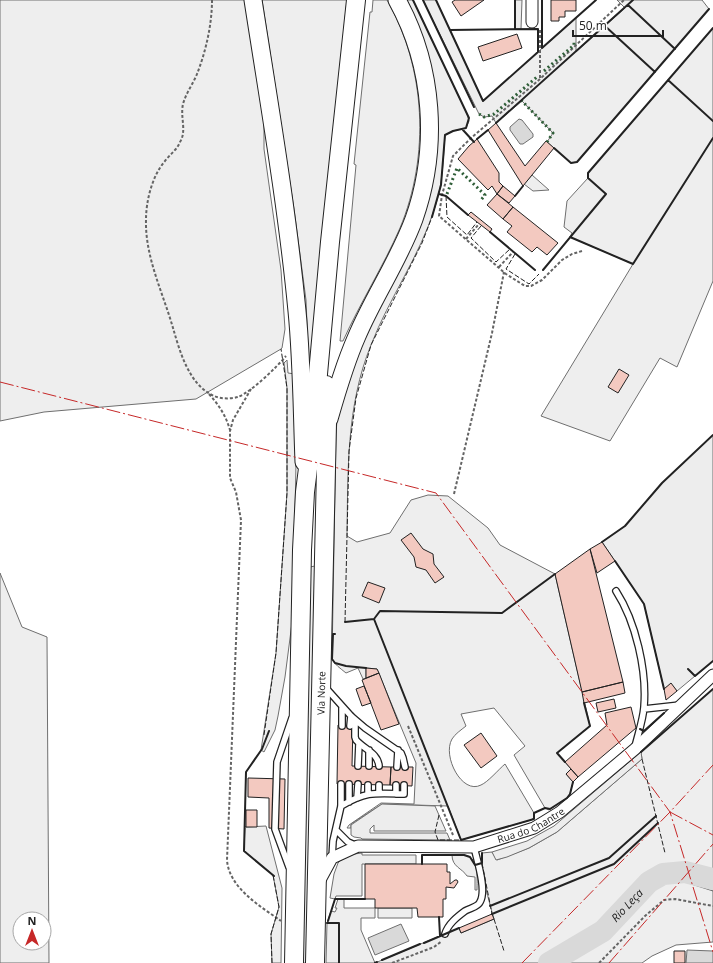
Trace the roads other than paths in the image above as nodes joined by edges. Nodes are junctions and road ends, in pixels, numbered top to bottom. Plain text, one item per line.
1 (253, 0) edge
2 (356, 0) edge
3 (363, 0) edge
4 (397, 0) edge
5 (532, 0) edge
6 (532, 22) road end
7 (327, 423) junction
8 (305, 492) junction
9 (616, 591) dead end
10 (713, 676) edge
11 (321, 682) junction
12 (681, 705) junction
13 (342, 708) junction
14 (644, 709) junction
15 (353, 718) junction
16 (342, 726) dead end
17 (350, 726) dead end
18 (359, 743) junction
19 (635, 749) junction
20 (369, 750) junction
21 (398, 750) junction
22 (358, 766) dead end
23 (369, 766) dead end
24 (379, 766) dead end
25 (397, 767) dead end
26 (405, 767) dead end
27 (341, 784) dead end
28 (349, 784) dead end
29 (358, 784) dead end
30 (368, 785) dead end
31 (379, 785) dead end
32 (396, 785) dead end
33 (404, 785) dead end
34 (379, 793) junction
35 (368, 794) junction
36 (396, 794) junction
37 (358, 798) junction
38 (349, 802) junction
39 (341, 806) junction
40 (336, 830) junction
41 (358, 846) junction
42 (474, 847) junction
43 (332, 858) junction
44 (317, 886) junction
45 (445, 934) road end
46 (294, 963) edge
47 (315, 963) edge

1 - 8 main road
2 - 8 highway
3 - 7 highway, Via Norte
4 - 7 main road
5 - 6 street
7 - 11 highway, Via Norte
8 - 46 highway
9 - 14 lane
10 - 12 street, Rua do Chantre
11 - 13 lane
11 - 44 highway, Via Norte
12 - 14 lane
12 - 19 street, Rua do Chantre
13 - 15 lane
13 - 16 lane
14 - 19 lane
15 - 17 lane
15 - 18 lane
15 - 21 lane
18 - 20 lane
18 - 22 lane
19 - 42 street, Rua do Chantre
20 - 23 lane
20 - 24 lane
21 - 25 lane
21 - 26 lane
27 - 39 lane
28 - 38 lane
29 - 37 lane
30 - 35 lane
31 - 34 lane
32 - 36 lane
33 - 36 lane
34 - 35 lane
34 - 36 lane
35 - 37 lane
37 - 38 lane
38 - 39 lane
39 - 40 lane
40 - 41 lane
40 - 43 lane
41 - 42 street, Rua do Chantre
41 - 43 street, Rua do Chantre
42 - 45 lane
43 - 44 street
44 - 47 highway, Via Norte

